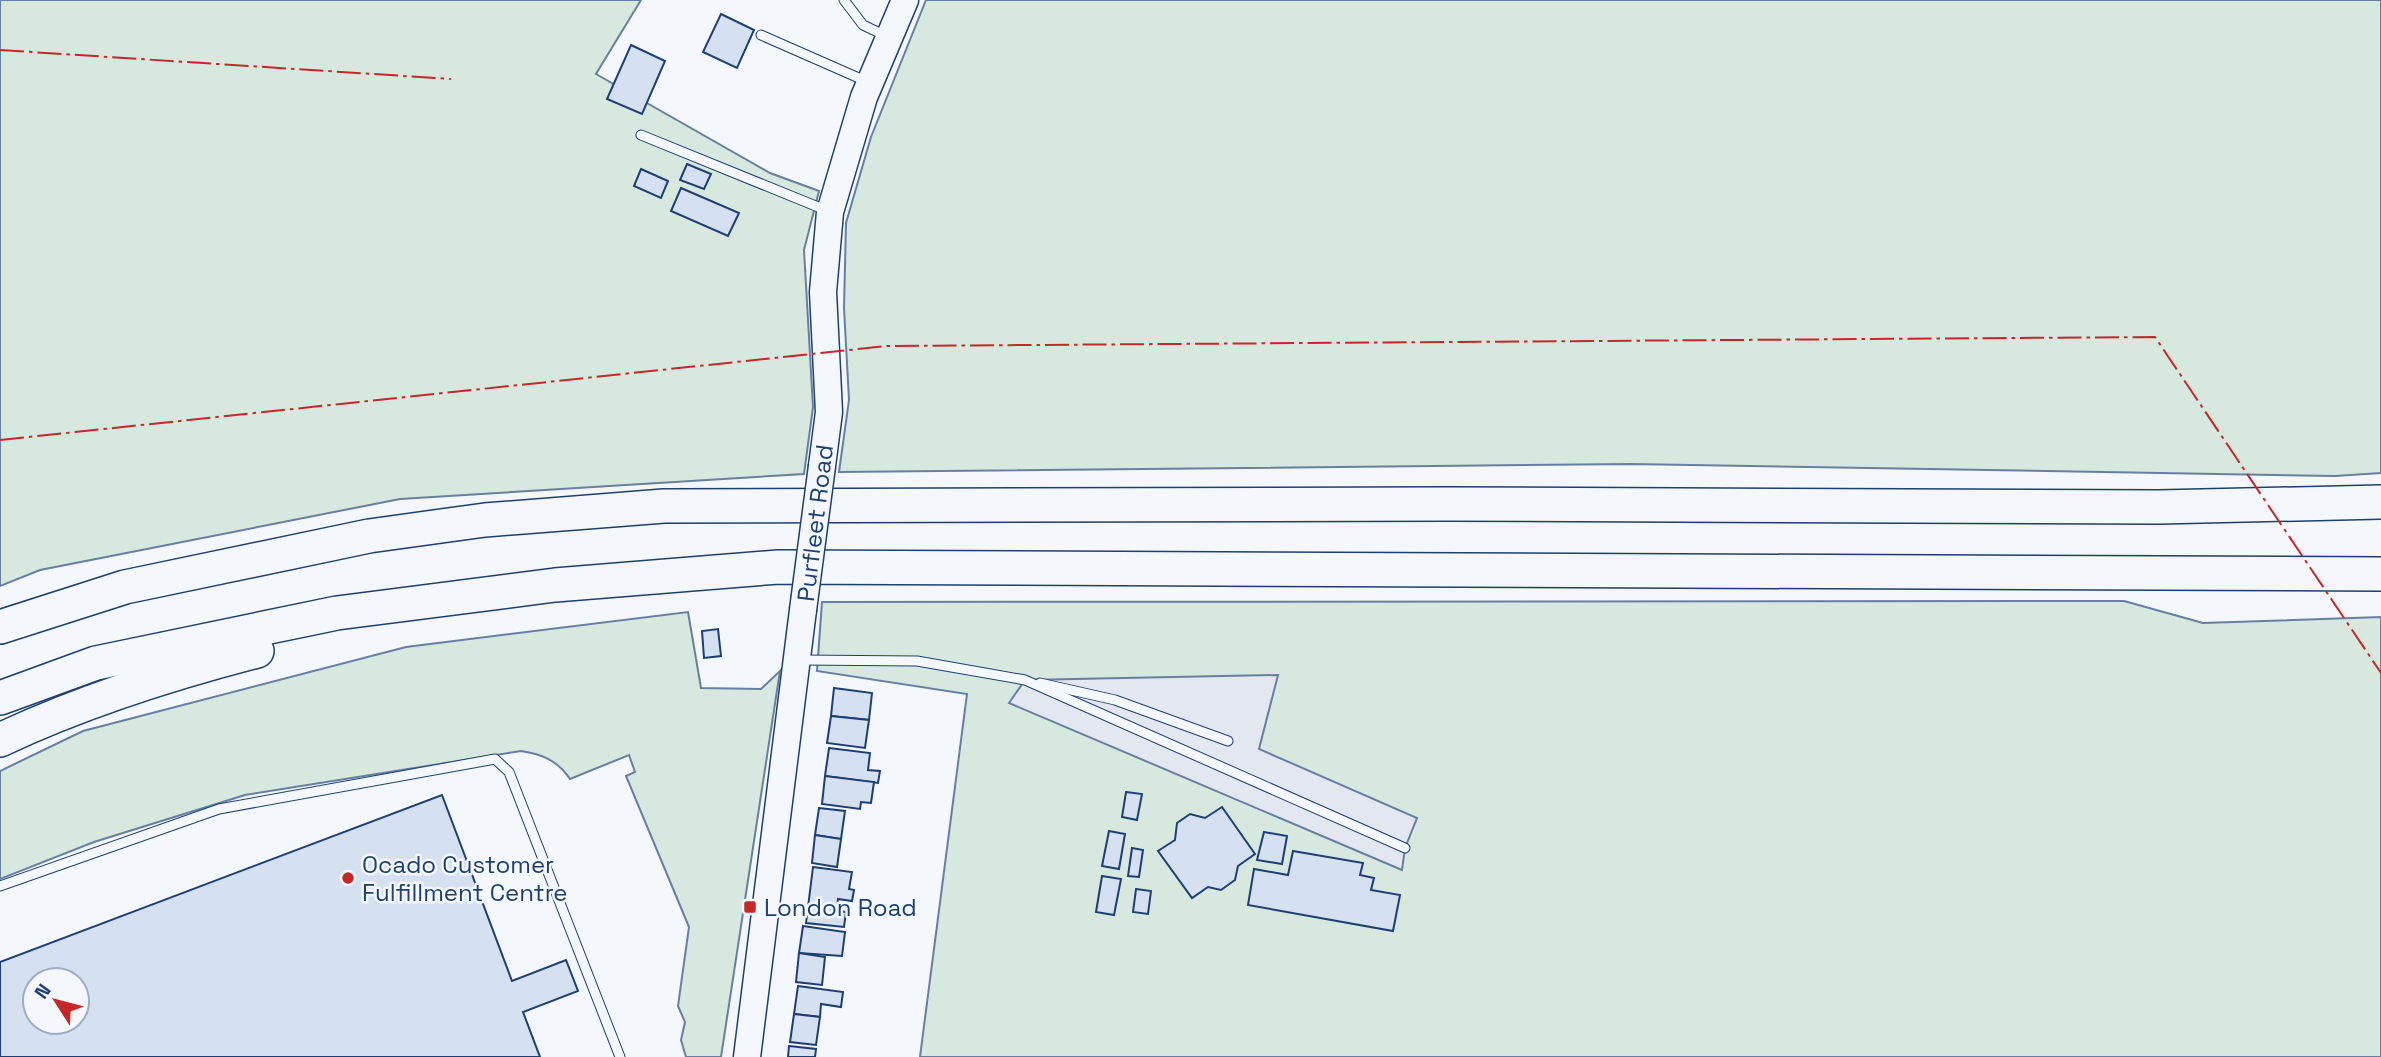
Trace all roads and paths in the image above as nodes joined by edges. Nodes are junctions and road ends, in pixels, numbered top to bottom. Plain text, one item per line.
1 (844, 0) edge
2 (905, 0) edge
3 (761, 34) dead end
4 (888, 37) junction
5 (870, 83) junction
6 (641, 135) dead end
7 (830, 212) junction
8 (2381, 502) edge
9 (2381, 574) edge
10 (337, 613) junction
11 (0, 627) edge
12 (797, 660) junction
13 (1025, 680) junction
14 (0, 698) edge
15 (0, 740) edge
16 (1228, 741) dead end
17 (1405, 848) dead end
18 (0, 886) edge
19 (620, 1057) edge
20 (747, 1057) edge

1 - 4 lane
2 - 4 street, Purfleet Road
3 - 5 lane
4 - 5 street, Purfleet Road
5 - 7 street, Purfleet Road
6 - 7 lane
7 - 12 street, Purfleet Road, bridge
8 - 11 highway
9 - 10 highway
10 - 14 highway
10 - 15 highway
12 - 13 lane
12 - 20 street, Purfleet Road
13 - 16 lane
13 - 17 lane
18 - 19 lane

